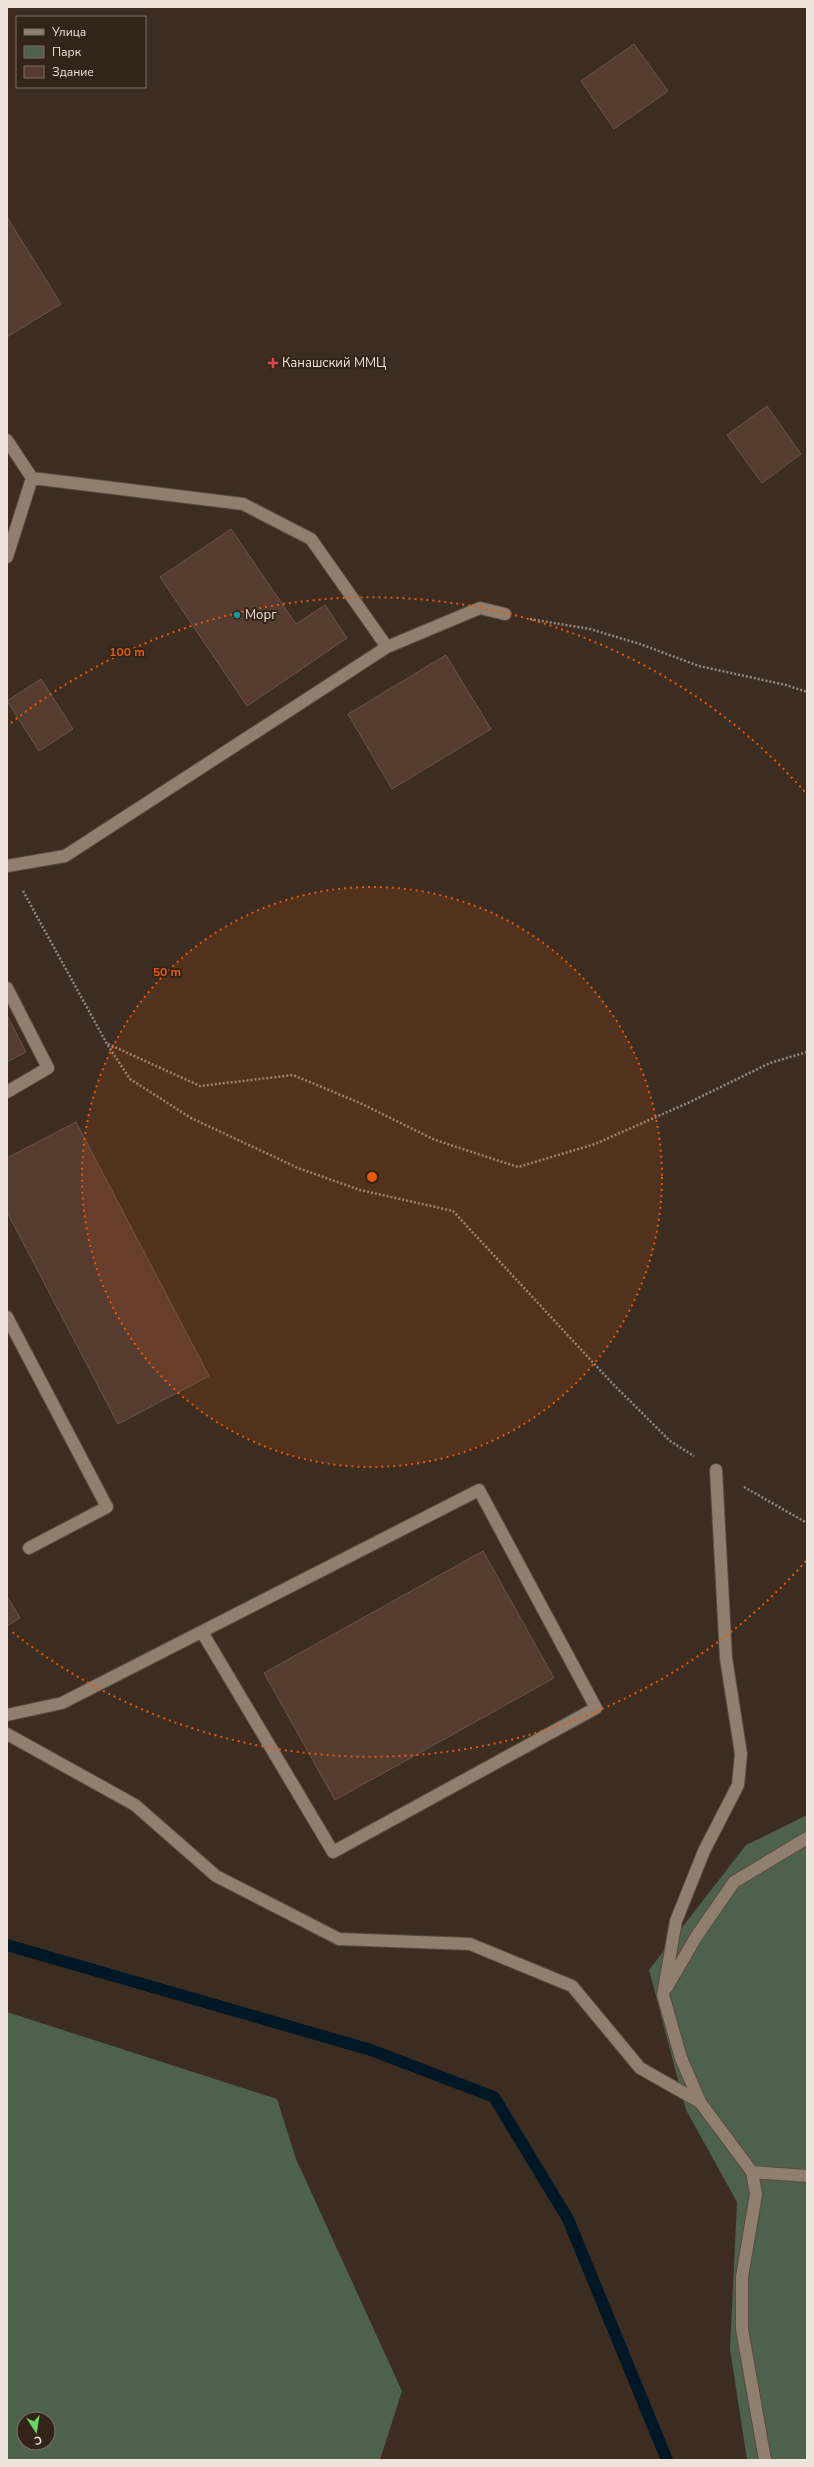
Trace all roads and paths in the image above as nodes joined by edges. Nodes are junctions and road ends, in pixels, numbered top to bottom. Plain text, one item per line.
1 (7, 440) edge
2 (32, 478) junction
3 (7, 557) edge
4 (505, 614) joint
5 (387, 647) junction
6 (807, 692) edge
7 (7, 866) edge
8 (18, 888) dead end
9 (7, 988) edge
10 (107, 1044) junction
11 (807, 1052) edge
12 (7, 1092) edge
13 (7, 1317) edge
14 (716, 1470) junction
15 (807, 1523) edge
16 (29, 1548) dead end
17 (202, 1632) junction
18 (7, 1715) edge
19 (7, 1734) edge
20 (807, 1838) edge
21 (662, 1994) junction
22 (700, 2102) junction
23 (752, 2172) junction
24 (807, 2176) edge
25 (765, 2460) edge

1 - 2 lane
2 - 3 lane
2 - 5 lane
4 - 5 lane
4 - 6 path
5 - 7 lane
8 - 10 path
9 - 12 lane
10 - 11 path
10 - 14 path
13 - 16 lane
14 - 15 path
14 - 21 lane
17 - 17 lane
17 - 18 lane
19 - 22 lane
20 - 21 lane
21 - 22 lane
22 - 23 lane
23 - 24 lane
23 - 25 lane

